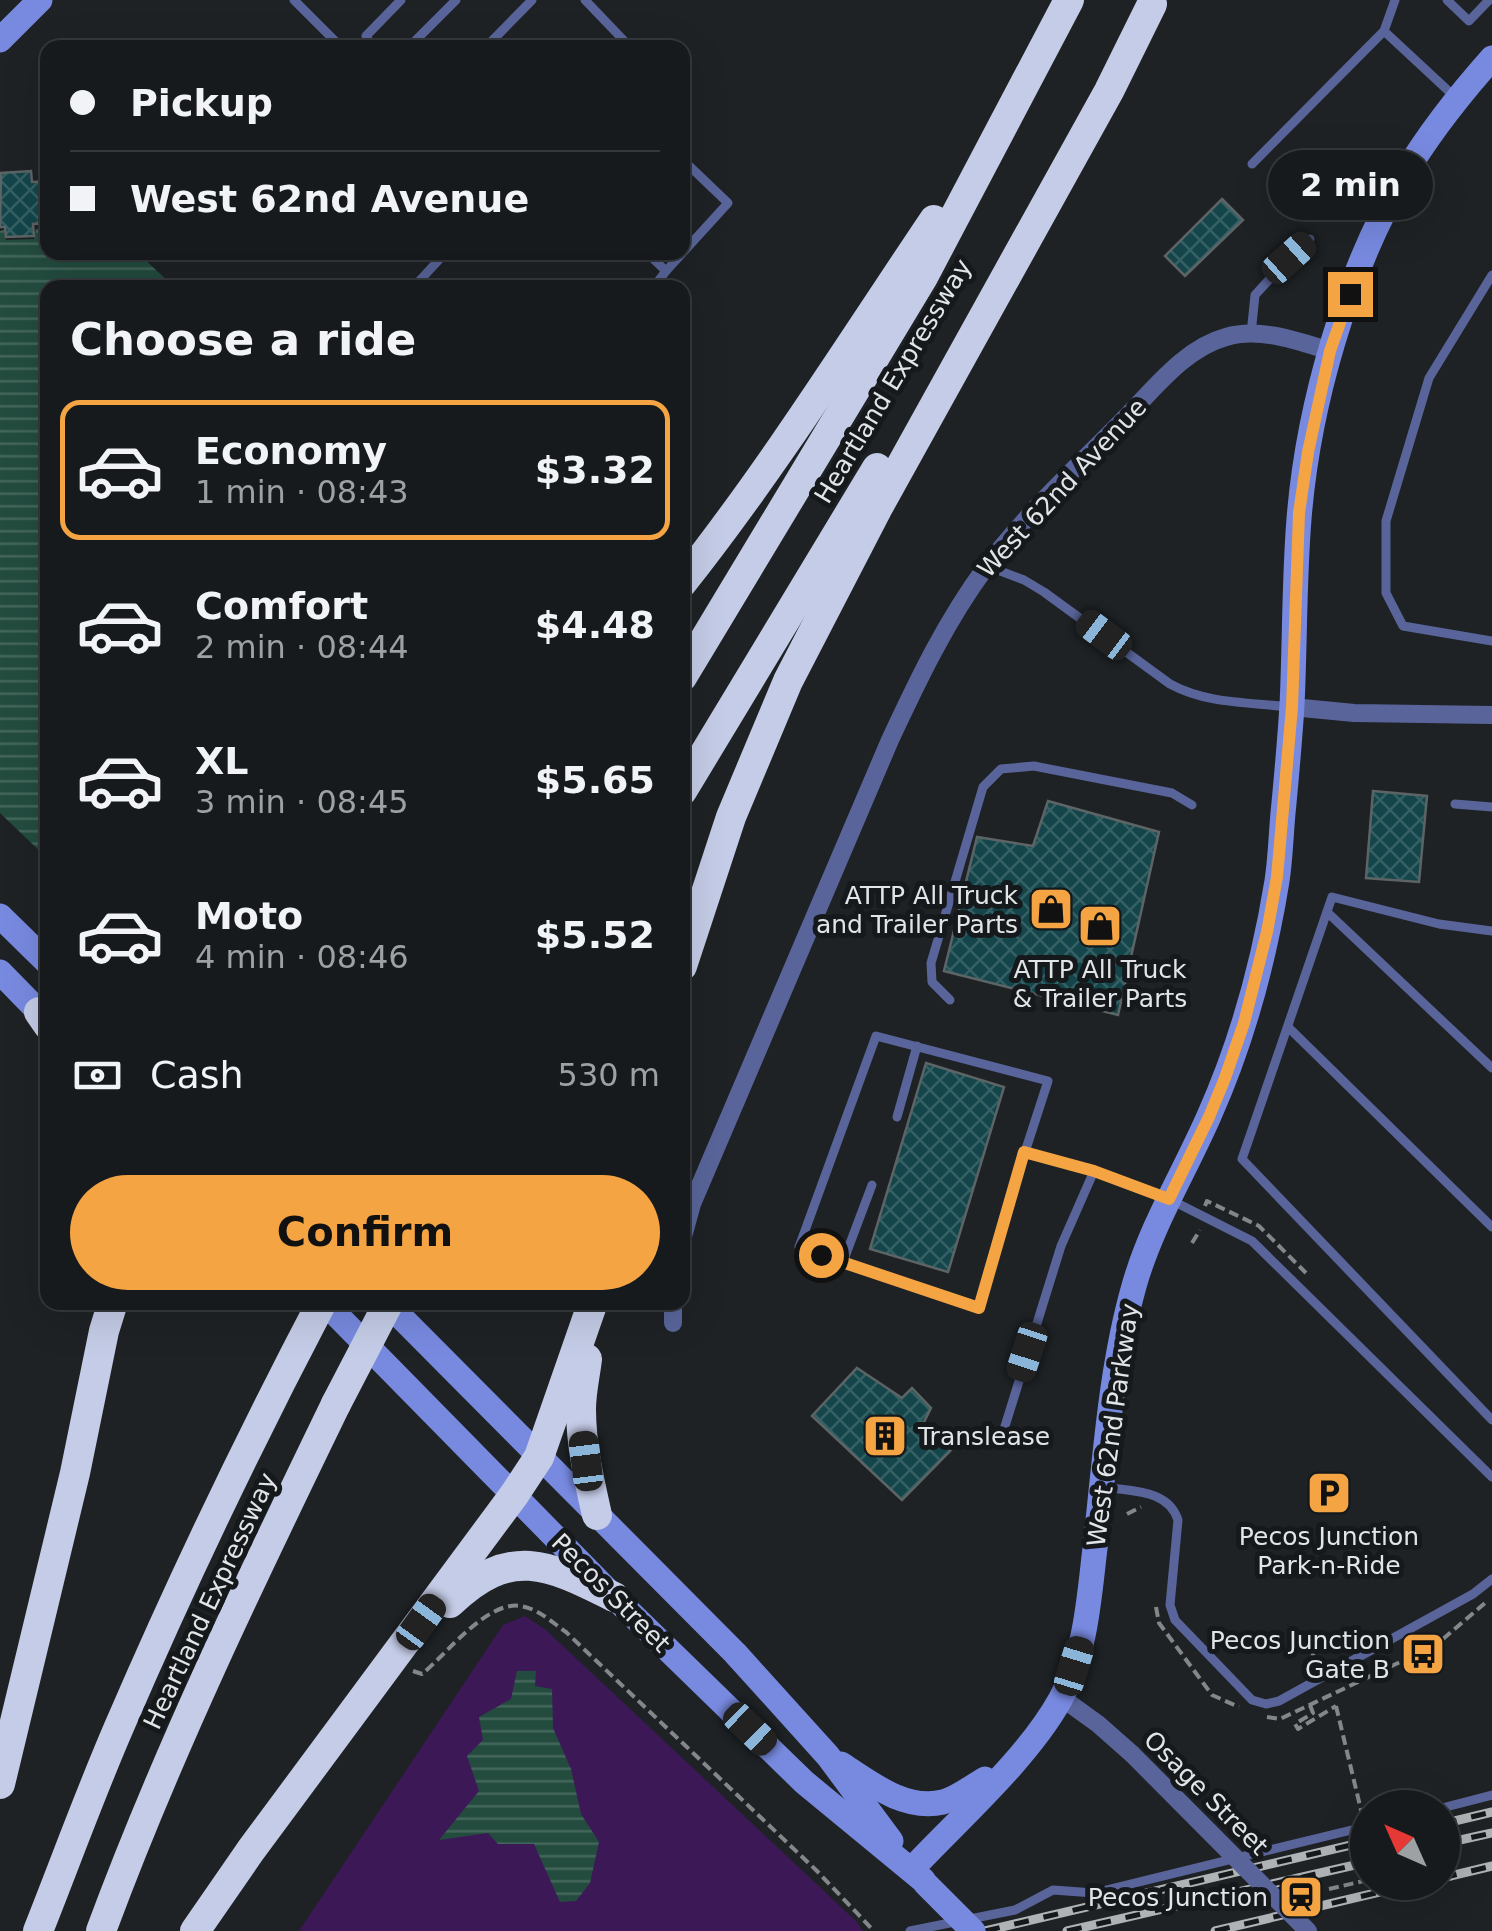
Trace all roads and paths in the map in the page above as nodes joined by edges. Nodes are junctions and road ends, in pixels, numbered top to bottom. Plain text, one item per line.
1 (40, 0) edge
2 (294, 0) edge
3 (401, 0) edge
4 (456, 0) edge
5 (532, 0) edge
6 (586, 0) edge
7 (1069, 0) edge
8 (1395, 0) edge
9 (1446, 0) edge
10 (1489, 0) edge
11 (1153, 2) edge
12 (1384, 31) junction
13 (0, 40) edge
14 (334, 40) edge
15 (368, 40) edge
16 (416, 40) edge
17 (493, 40) edge
18 (624, 40) edge
19 (1040, 53) junction
20 (1492, 58) edge
21 (1457, 98) junction
22 (1252, 164) dead end
23 (690, 167) edge
24 (1310, 238) dead end
25 (690, 245) edge
26 (439, 260) edge
27 (654, 260) edge
28 (676, 260) edge
29 (666, 271) junction
30 (1492, 275) edge
31 (421, 280) edge
32 (659, 280) edge
33 (1251, 334) junction
34 (1330, 351) junction
35 (987, 566) junction
36 (690, 573) edge
37 (1492, 642) edge
38 (690, 664) edge
39 (1292, 707) junction
40 (1492, 715) edge
41 (690, 778) edge
42 (1454, 804) dead end
43 (1192, 805) dead end
44 (1492, 807) edge
45 (1327, 912) junction
46 (0, 916) edge
47 (1492, 931) edge
48 (690, 942) edge
49 (40, 955) edge
50 (0, 972) edge
51 (950, 1000) dead end
52 (40, 1014) edge
53 (1288, 1027) junction
54 (917, 1046) junction
55 (1492, 1068) edge
56 (896, 1117) dead end
57 (1024, 1152) junction
58 (1094, 1171) junction
59 (872, 1184) dead end
60 (1169, 1199) junction
61 (690, 1211) edge
62 (1492, 1227) edge
63 (1200, 1230) dead end
64 (1192, 1243) dead end
65 (843, 1262) junction
66 (319, 1310) edge
67 (331, 1310) edge
68 (383, 1310) edge
69 (395, 1310) edge
70 (590, 1310) edge
71 (592, 1310) edge
72 (673, 1310) edge
73 (108, 1312) edge
74 (673, 1323) dead end
75 (1492, 1420) edge
76 (1001, 1438) dead end
77 (539, 1457) junction
78 (1492, 1477) edge
79 (1102, 1487) junction
80 (514, 1495) junction
81 (597, 1515) junction
82 (1492, 1579) edge
83 (614, 1597) junction
84 (1492, 1597) edge
85 (394, 1659) junction
86 (1332, 1694) dead end
87 (1062, 1698) junction
88 (1310, 1706) dead end
89 (828, 1756) junction
90 (1016, 1760) junction
91 (0, 1784) edge
92 (1356, 1790) edge
93 (1492, 1796) edge
94 (1460, 1804) edge
95 (1350, 1830) edge
96 (919, 1876) junction
97 (1350, 1885) edge
98 (1329, 1890) dead end
99 (40, 1925) edge
100 (102, 1926) edge
101 (195, 1931) edge
102 (874, 1931) edge
103 (910, 1931) edge
104 (973, 1931) edge
105 (1308, 1931) edge

1 - 13 street
2 - 14 lane
3 - 15 lane
4 - 16 lane
5 - 17 lane
6 - 18 lane
7 - 19 highway, Heartland Expressway
8 - 12 lane
9 - 10 lane
11 - 41 highway, Heartland Expressway
11 - 48 highway
12 - 21 lane
12 - 22 lane
19 - 36 highway
19 - 38 highway, Heartland Expressway
20 - 21 street
21 - 34 street
23 - 25 lane
24 - 33 lane
26 - 31 lane
27 - 29 lane
28 - 29 lane
29 - 32 lane
30 - 37 lane
33 - 34 street, West 62nd Avenue
33 - 35 street, West 62nd Avenue
34 - 39 street, West 62nd Parkway
35 - 39 lane
35 - 61 street, West 62nd Avenue
39 - 40 street
39 - 60 street, West 62nd Parkway
42 - 44 lane
43 - 51 lane
45 - 47 lane
45 - 53 lane
45 - 55 lane
46 - 49 street
50 - 52 street
53 - 62 lane
53 - 75 lane
54 - 56 lane
54 - 57 lane
54 - 65 lane
57 - 58 lane
57 - 65 lane
58 - 60 lane
58 - 76 lane
59 - 65 lane
60 - 78 lane
60 - 79 street, West 62nd Parkway
63 - 64 path
66 - 99 highway, Heartland Expressway
67 - 80 street, Pecos Street
68 - 100 highway, Heartland Expressway, bridge
69 - 77 street, Pecos Street
70 - 77 highway
71 - 81 highway
72 - 74 street
73 - 91 highway
77 - 80 highway
77 - 81 street, Pecos Street
79 - 82 lane
79 - 87 street, West 62nd Parkway
80 - 83 street, Pecos Street
80 - 85 highway
81 - 89 street, Pecos Street
83 - 85 highway
83 - 96 street, Pecos Street
84 - 86 path
85 - 101 highway
85 - 102 path
87 - 90 street, West 62nd Parkway
87 - 105 street, Osage Street, bridge
88 - 92 path, bridge
89 - 90 street
89 - 96 street, Pecos Street
90 - 96 street, West 62nd Parkway
93 - 94 lane
95 - 103 lane
96 - 104 street, Pecos Street, bridge
97 - 98 path

